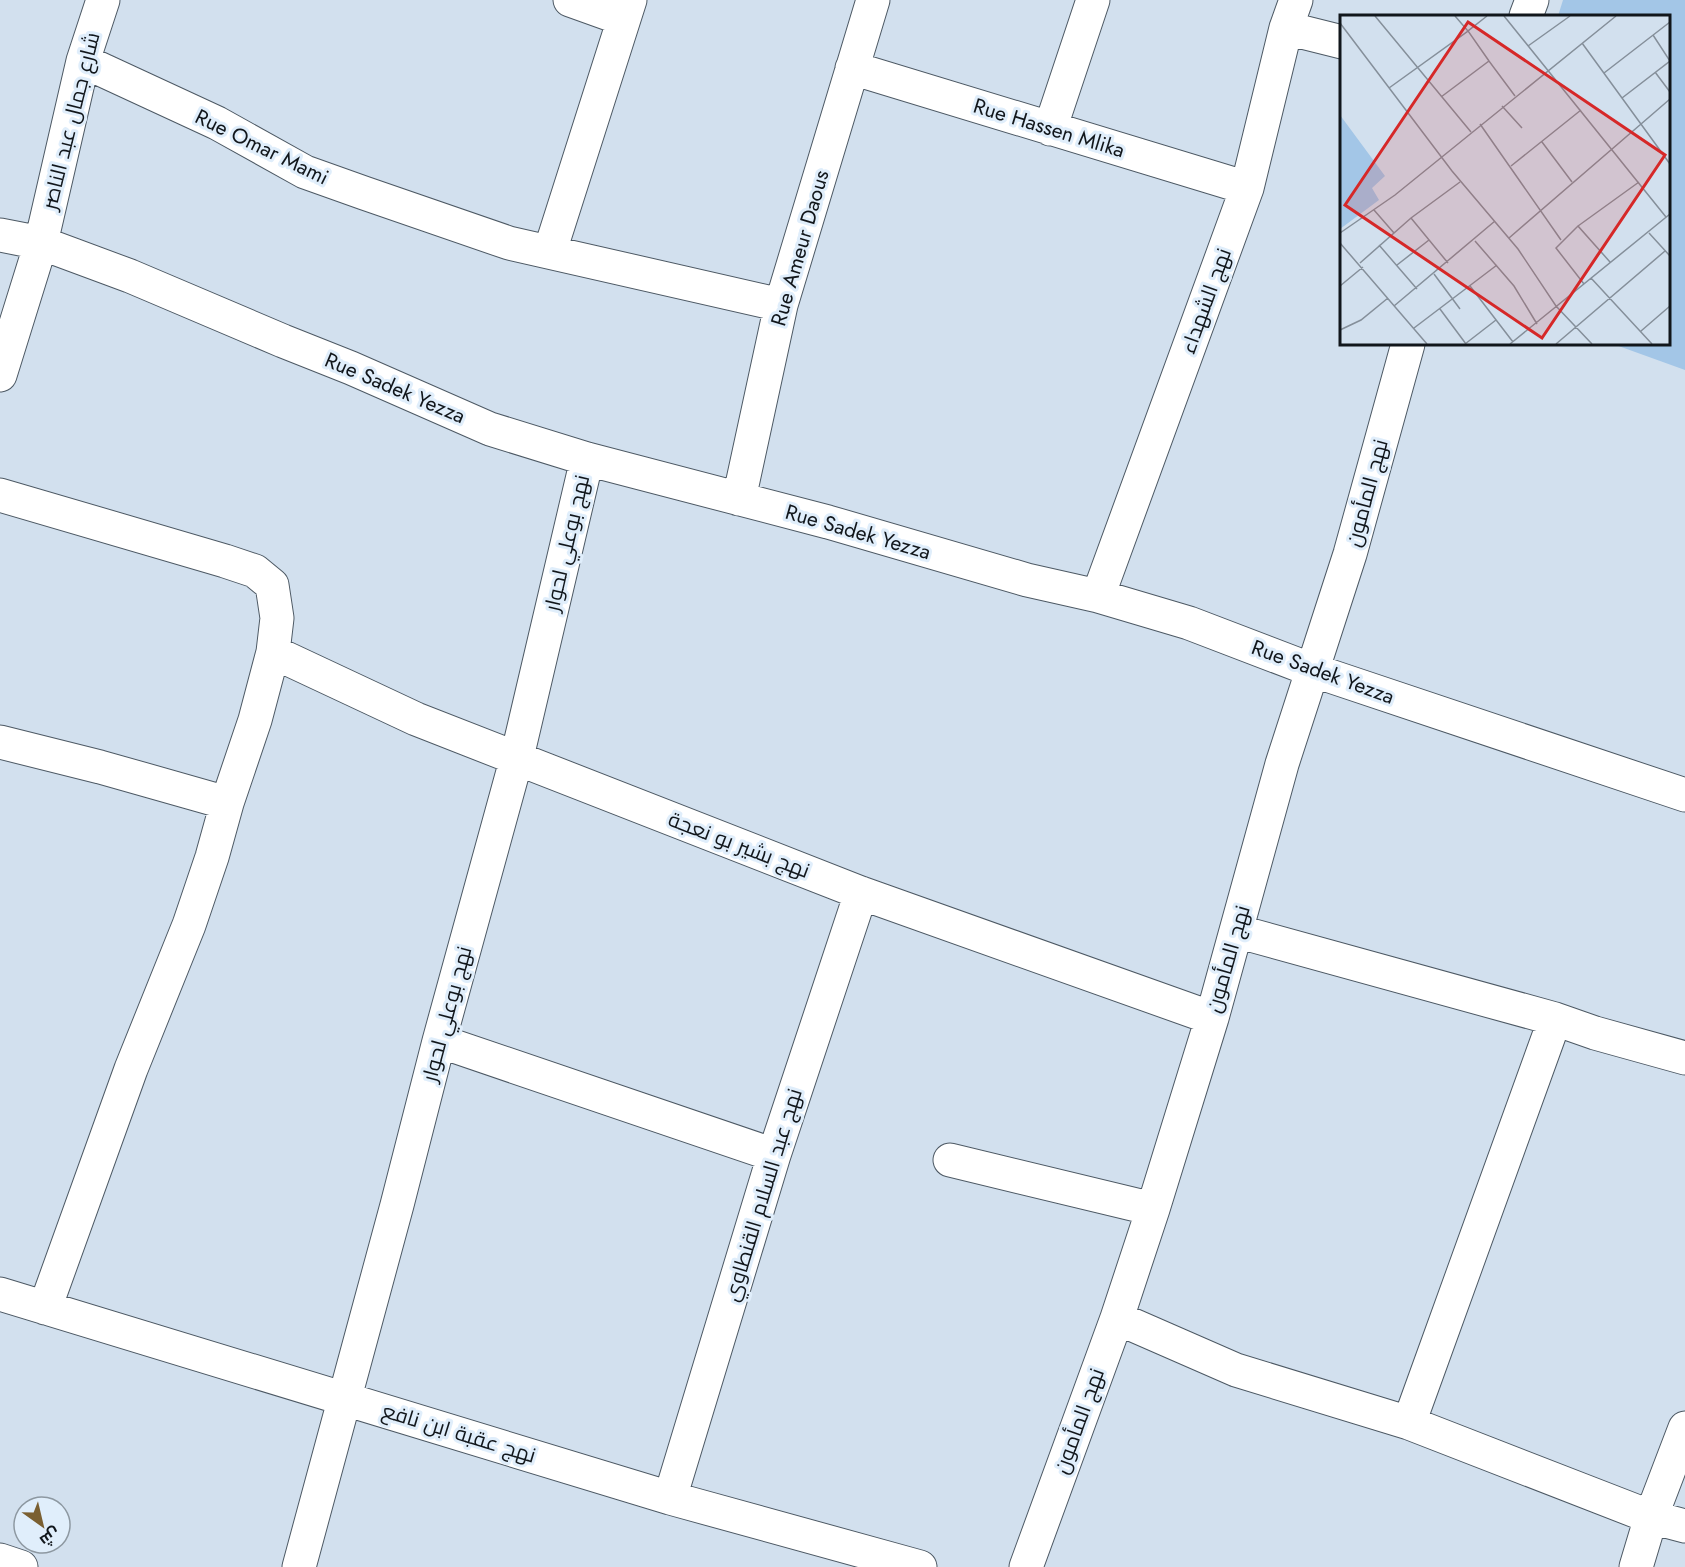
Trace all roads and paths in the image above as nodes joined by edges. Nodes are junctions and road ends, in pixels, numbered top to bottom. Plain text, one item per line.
1 (103, 0) edge
2 (570, 0) edge
3 (873, 0) edge
4 (1093, 0) edge
5 (1532, 0) edge
6 (627, 9) edge
7 (1291, 14) edge
8 (1526, 15) edge
9 (1340, 41) edge
10 (83, 61) junction
11 (852, 68) junction
12 (1050, 129) junction
13 (1246, 188) junction
14 (0, 235) edge
15 (41, 243) junction
16 (550, 252) junction
17 (781, 305) junction
18 (1408, 345) edge
19 (0, 375) edge
20 (587, 459) junction
21 (0, 495) edge
22 (739, 499) junction
23 (1098, 597) junction
24 (273, 652) junction
25 (1312, 670) junction
26 (0, 742) edge
27 (517, 758) junction
28 (1685, 795) edge
29 (227, 803) junction
30 (861, 893) junction
31 (1236, 932) junction
32 (1212, 1018) junction
33 (1555, 1019) junction
34 (439, 1041) junction
35 (1685, 1058) edge
36 (774, 1155) junction
37 (950, 1160) dead end
38 (1153, 1209) junction
39 (0, 1293) edge
40 (45, 1308) junction
41 (1117, 1318) junction
42 (346, 1398) junction
43 (1409, 1423) junction
44 (1685, 1428) edge
45 (670, 1498) junction
46 (1651, 1517) junction
47 (1685, 1526) edge
48 (0, 1560) edge
49 (21, 1567) edge
50 (299, 1567) edge
51 (920, 1567) edge
52 (1026, 1567) edge
53 (1635, 1567) edge

1 - 10 street, شارع جمال عبد الناصر
2 - 6 street
3 - 11 street, Rue Ameur Daous
4 - 12 street
5 - 8 street
6 - 16 street
7 - 9 street
7 - 13 street, نهج الشهداء
10 - 15 street, شارع جمال عبد الناصر
10 - 16 street, Rue Omar Mami
11 - 12 street, Rue Hassen Mlika
11 - 17 street, Rue Ameur Daous
12 - 13 street, Rue Hassen Mlika
13 - 23 street, نهج الشهداء
14 - 15 street, Rue Sadek Yezza
15 - 19 street, شارع جمال عبد الناصر
15 - 20 street, Rue Sadek Yezza
16 - 17 street, Rue Omar Mami
17 - 22 street, Rue Ameur Daous
18 - 25 street, نهج المأمون
20 - 22 street, Rue Sadek Yezza
20 - 27 street, نهج بوعلي لحوار
21 - 24 street
22 - 23 street, Rue Sadek Yezza
23 - 25 street, Rue Sadek Yezza
24 - 27 street, نهج بشير بو نعجة
24 - 29 street
25 - 28 street, Rue Sadek Yezza
25 - 31 street, نهج المأمون
26 - 29 street
27 - 30 street, نهج بشير بو نعجة
27 - 34 street, نهج بوعلي لحوار
29 - 40 street
30 - 32 street, نهج بشير بو نعجة
30 - 36 street, نهج عبد السلام القنطاوي
31 - 32 street, نهج المأمون
31 - 33 street
32 - 38 street, نهج المأمون
33 - 35 street
33 - 43 street
34 - 36 street
34 - 42 street, نهج بوعلي لحوار
36 - 45 street, نهج عبد السلام القنطاوي
37 - 38 street
38 - 41 street, نهج المأمون
39 - 40 street, نهج عقبة ابن نافع
40 - 42 street, نهج عقبة ابن نافع
41 - 43 street
41 - 52 street, نهج المأمون
42 - 45 street, نهج عقبة ابن نافع
42 - 50 street, نهج بوعلي لحوار
43 - 46 street
44 - 46 street
45 - 51 street, نهج عقبة ابن نافع
46 - 47 street
46 - 53 street
48 - 49 street

